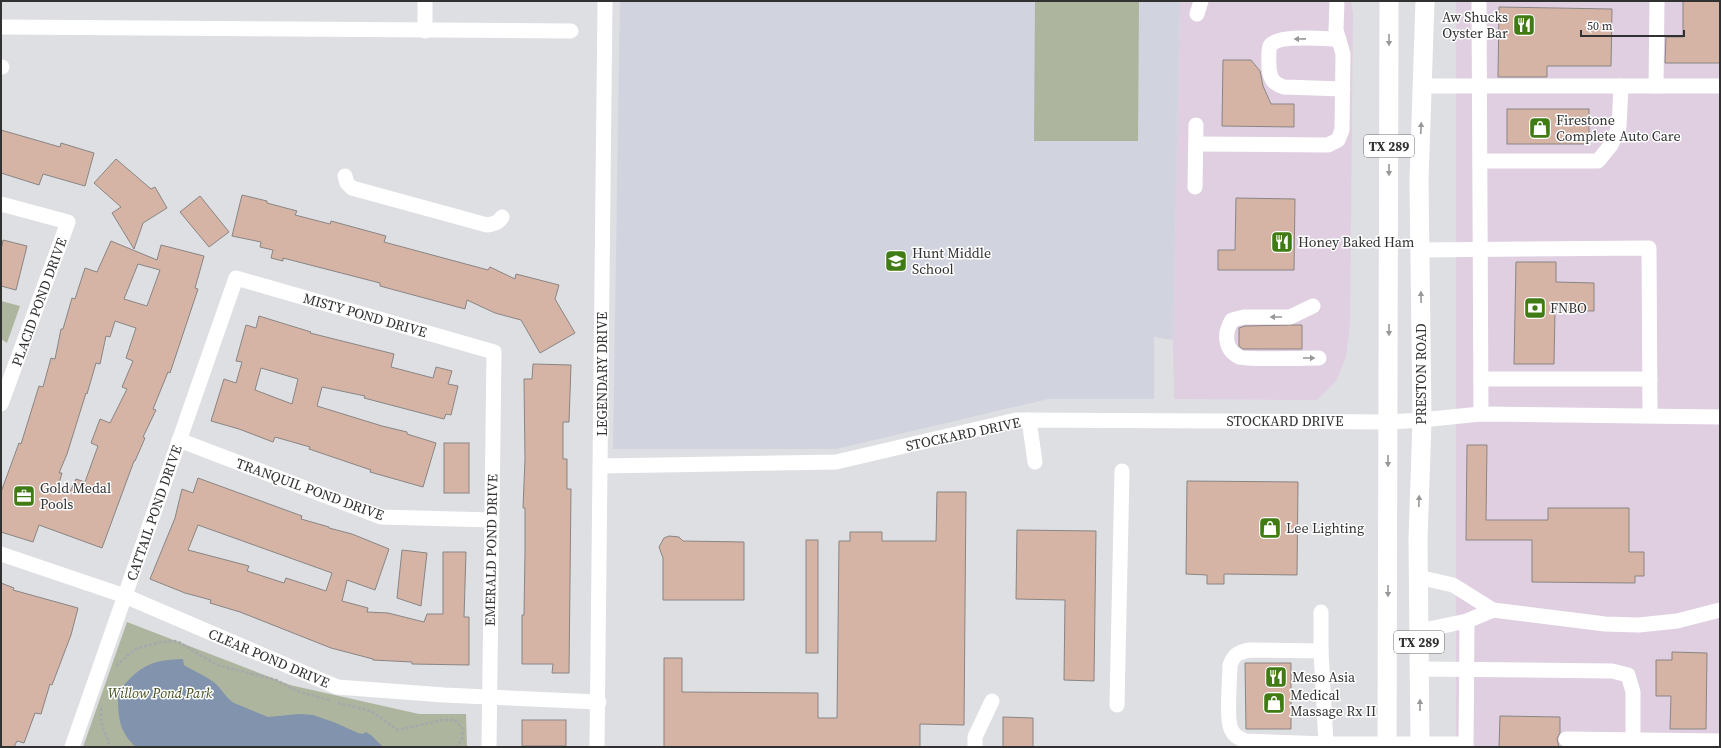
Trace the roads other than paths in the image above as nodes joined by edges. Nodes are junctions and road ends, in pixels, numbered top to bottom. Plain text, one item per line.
1 (425, 1) edge
2 (605, 1) edge
3 (1337, 1) edge
4 (1389, 1) edge
5 (1425, 1) edge
6 (1479, 1) edge
7 (1658, 1) edge
8 (1, 27) edge
9 (425, 31) junction
10 (572, 32) dead end
11 (1339, 38) junction
12 (1422, 86) junction
13 (1480, 86) junction
14 (1621, 86) junction
15 (1656, 86) junction
16 (1720, 86) edge
17 (1343, 89) junction
18 (1196, 125) dead end
19 (1196, 144) junction
20 (1480, 161) junction
21 (345, 176) dead end
22 (1195, 188) dead end
23 (1, 204) edge
24 (502, 217) dead end
25 (1480, 248) junction
26 (1420, 250) junction
27 (236, 278) joint
28 (1313, 306) dead end
29 (494, 352) joint
30 (1319, 358) dead end
31 (1481, 379) junction
32 (1650, 379) junction
33 (1, 404) edge
34 (1481, 414) junction
35 (1650, 416) junction
36 (1720, 417) edge
37 (1029, 420) junction
38 (1422, 420) junction
39 (1389, 422) junction
40 (179, 440) junction
41 (1035, 462) dead end
42 (601, 466) junction
43 (1122, 471) dead end
44 (492, 520) junction
45 (1, 554) edge
46 (1418, 577) junction
47 (124, 596) junction
48 (1493, 610) junction
49 (1720, 610) edge
50 (1321, 612) dead end
51 (1467, 621) junction
52 (1419, 631) junction
53 (1321, 651) junction
54 (1419, 669) junction
55 (1467, 669) junction
56 (490, 696) junction
57 (992, 701) dead end
58 (599, 702) junction
59 (1117, 705) dead end
60 (1566, 739) dead end
61 (1633, 740) junction
62 (1720, 741) edge
63 (1325, 745) edge
64 (1387, 745) edge
65 (1420, 745) edge
66 (1466, 746) edge
67 (72, 747) edge
68 (488, 747) edge
69 (598, 747) edge
70 (976, 747) edge

1 - 9 street
2 - 42 street, LEGENDARY DRIVE
3 - 11 street
4 -> 39 main road, TX 289
5 - 12 main road, PRESTON ROAD / TX 289
6 - 13 street
7 - 15 street
8 - 9 street
9 - 10 street
11 - 17 street
11 -> 17 street
12 - 13 street
26 -> 12 main road, PRESTON ROAD / TX 289
13 - 14 street
13 - 20 street
14 - 15 street
14 - 20 street
15 - 16 street
17 - 19 street
18 - 19 street
19 - 22 street
20 - 25 street
21 - 24 street
23 - 33 street, PLACID POND DRIVE
25 - 26 street
25 - 31 street
25 - 32 street
38 -> 26 main road, PRESTON ROAD / TX 289
27 - 29 street, MISTY POND DRIVE
27 - 40 street, CATTAIL POND DRIVE
28 -> 30 street
29 - 44 street, EMERALD POND DRIVE
31 - 32 street
31 - 34 street
32 - 35 street
34 - 35 street, STOCKARD DRIVE
34 - 38 street, STOCKARD DRIVE
35 - 36 street, STOCKARD DRIVE
37 - 39 street, STOCKARD DRIVE
37 - 41 street
37 - 42 street, STOCKARD DRIVE
38 - 39 street, STOCKARD DRIVE
46 -> 38 main road, PRESTON ROAD / TX 289
39 -> 64 main road, TX 289
40 - 44 street, TRANQUIL POND DRIVE
40 - 47 street, CATTAIL POND DRIVE
42 - 58 street, LEGENDARY DRIVE
43 - 59 street
44 - 56 street, EMERALD POND DRIVE
45 - 47 street, CLEAR POND DRIVE
46 - 48 street
46 - 52 main road, PRESTON ROAD / TX 289
47 - 56 street, CLEAR POND DRIVE
47 - 67 street, CATTAIL POND DRIVE
48 - 49 street
48 - 51 street
50 - 53 street
51 - 52 street
51 - 55 street
52 - 54 main road, PRESTON ROAD / TX 289
53 - 63 street
53 - 63 street
54 - 55 street
65 -> 54 main road, PRESTON ROAD / TX 289
55 - 61 street
55 - 66 street
56 - 58 street, CLEAR POND DRIVE
56 - 68 street, EMERALD POND DRIVE
57 - 70 street
58 - 69 street, LEGENDARY DRIVE
60 - 61 street
61 - 62 street
63 - 64 street
64 - 65 street
65 - 66 street

